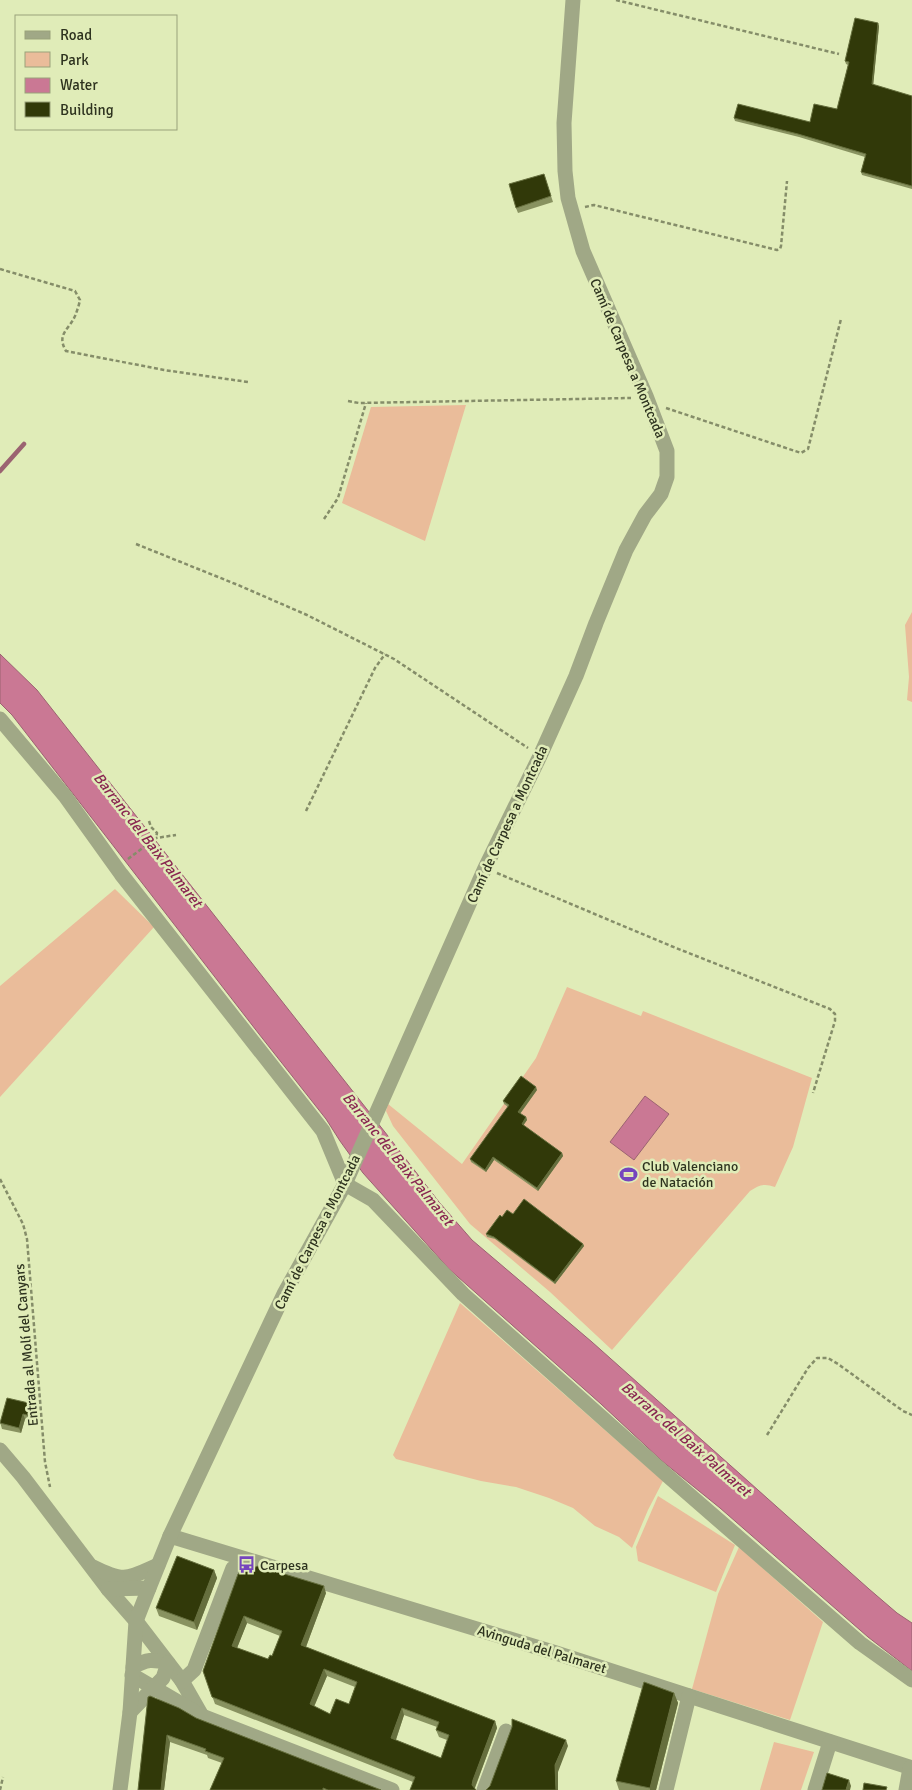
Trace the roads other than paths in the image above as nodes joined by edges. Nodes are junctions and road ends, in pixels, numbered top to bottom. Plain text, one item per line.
1 (573, 0) edge
2 (0, 719) edge
3 (347, 1179) junction
4 (0, 1450) edge
5 (170, 1536) junction
6 (158, 1565) junction
7 (90, 1566) junction
8 (233, 1568) dead end
9 (108, 1589) junction
10 (139, 1589) junction
11 (136, 1621) junction
12 (168, 1663) junction
13 (132, 1671) junction
14 (912, 1680) edge
15 (182, 1681) junction
16 (153, 1687) junction
17 (689, 1696) junction
18 (130, 1712) junction
19 (202, 1716) junction
20 (506, 1731) dead end
21 (830, 1742) junction
22 (911, 1768) edge
23 (120, 1790) edge
24 (392, 1790) edge
25 (484, 1790) edge
26 (666, 1790) edge
27 (815, 1790) edge
28 (906, 1790) edge

1 - 3 street, Camí de Carpesa a Montcada
2 - 3 street
3 - 5 street, Camí de Carpesa a Montcada
3 - 14 street
4 - 7 street
5 - 6 street, Camí de Carpesa a Montcada
5 - 17 street, Avinguda del Palmaret
6 - 10 street
6 - 10 street, Camí de Carpesa a Montcada
7 - 9 street
7 - 10 street
8 - 15 street
9 - 10 street
9 - 11 street
10 - 11 street, Camí de Carpesa a Montcada
11 - 12 street
11 - 13 street, Camí de Carpesa a Montcada
12 - 13 street
12 - 15 street
12 - 16 street
13 - 16 street
13 - 18 street, Camí de Carpesa a Montcada
15 - 19 street
16 - 18 street
16 - 19 street
17 - 21 street, Avinguda del Palmaret
17 - 26 street
18 - 23 street, Camí de Carpesa a Montcada
19 - 24 street
20 - 25 street
21 - 22 street, Avinguda del Palmaret
21 - 27 street
22 - 28 street

